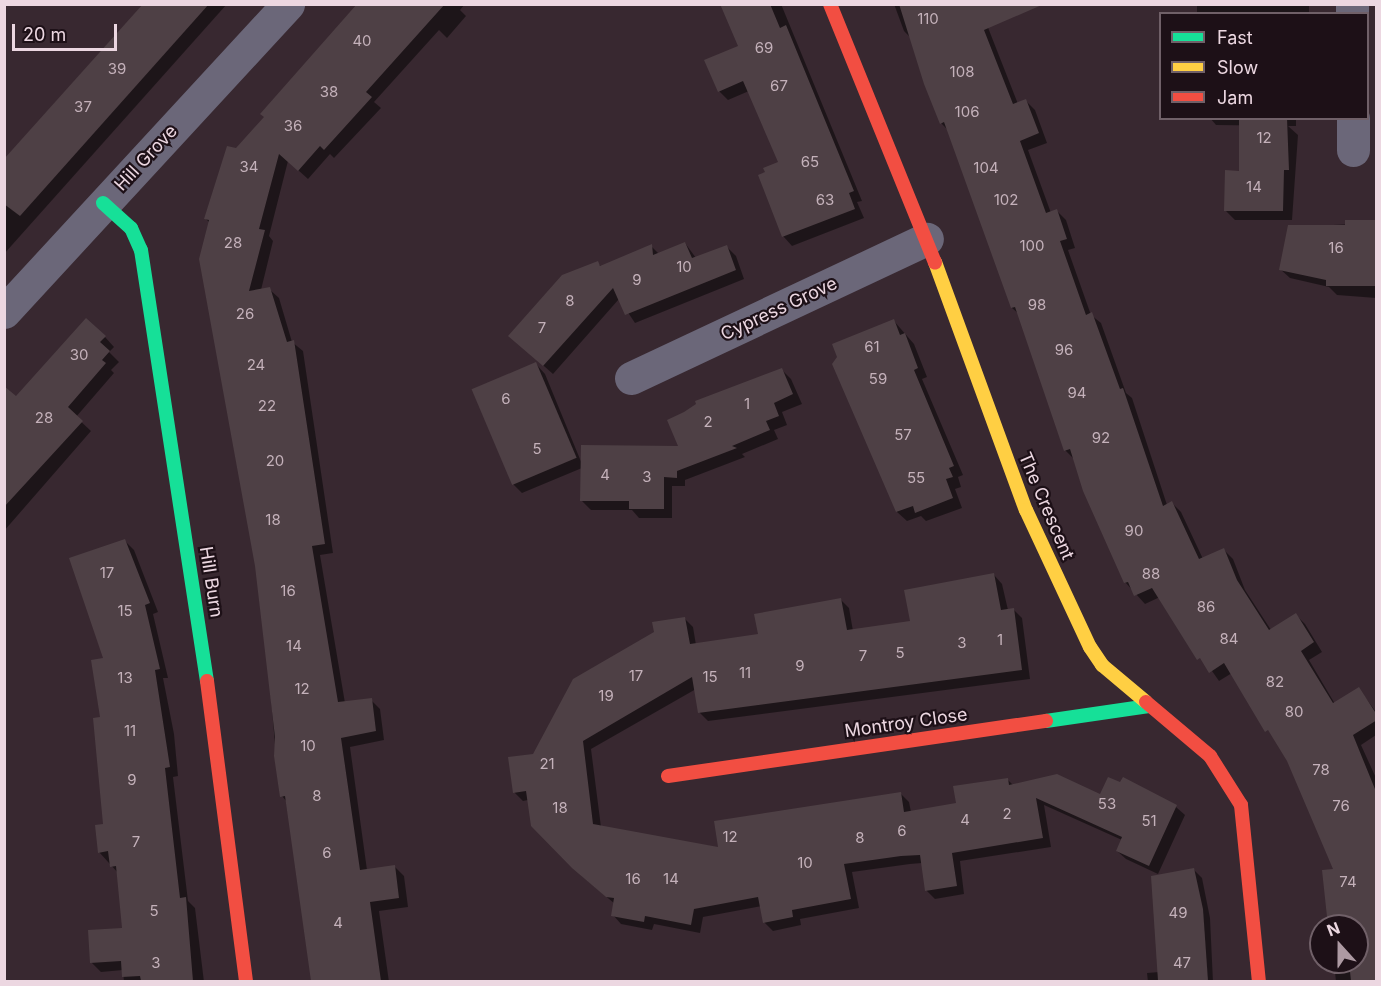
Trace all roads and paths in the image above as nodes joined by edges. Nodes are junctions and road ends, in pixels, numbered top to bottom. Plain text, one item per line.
1 (288, 4) edge
2 (830, 4) edge
3 (103, 203) junction
4 (927, 239) junction
5 (4, 312) edge
6 (631, 378) dead end
7 (1149, 706) junction
8 (668, 776) dead end
9 (246, 981) edge
10 (1259, 981) edge

1 - 3 street, Hill Grove
2 - 4 street, The Crescent
3 - 5 street, Hill Grove
3 - 9 street, Hill Burn
4 - 6 street, Cypress Grove
4 - 7 street, The Crescent
7 - 8 street, Montroy Close
7 - 10 street, The Crescent

